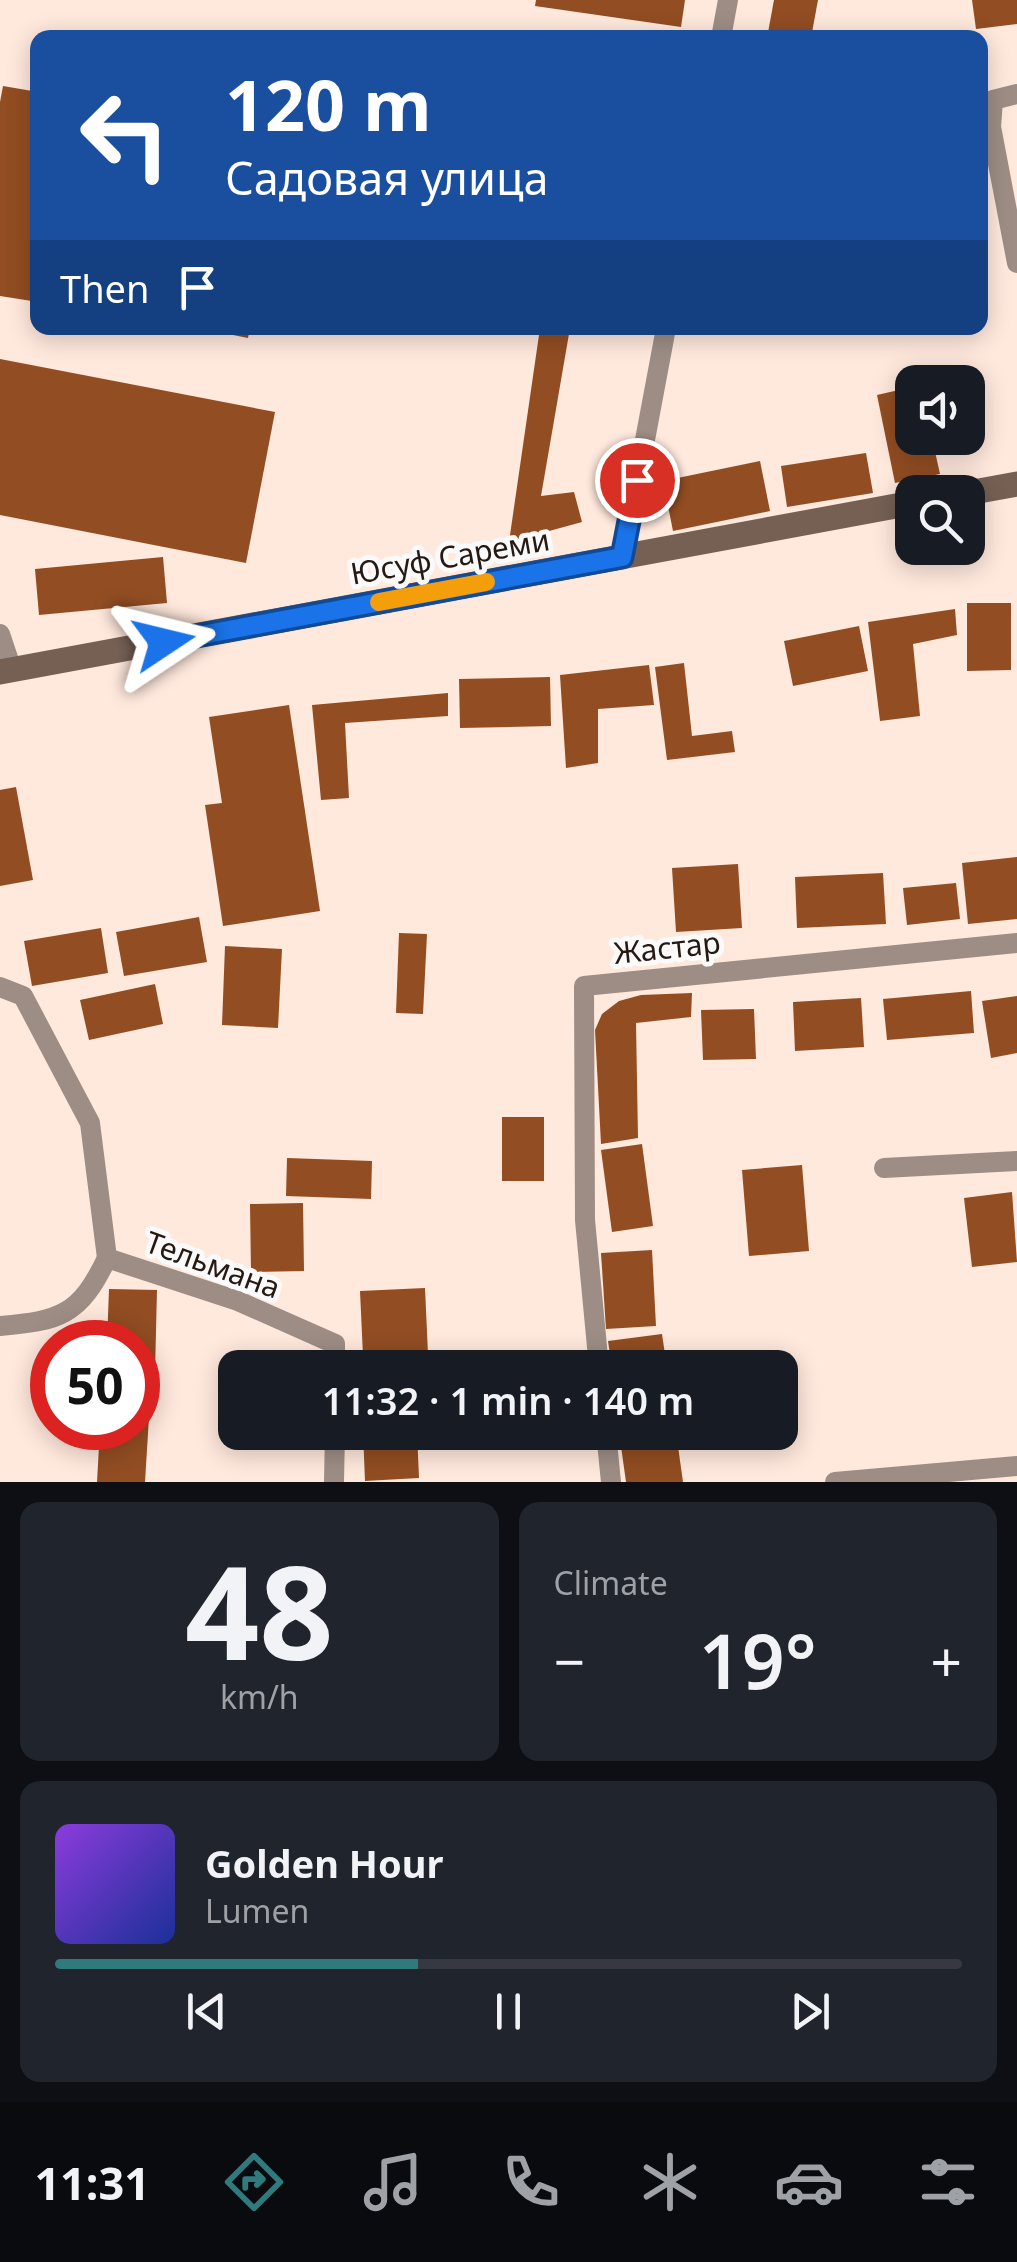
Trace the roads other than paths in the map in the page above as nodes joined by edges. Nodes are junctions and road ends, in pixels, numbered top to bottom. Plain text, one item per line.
1 (728, 0) edge
2 (722, 30) edge
3 (1017, 94) edge
4 (1017, 264) edge
5 (665, 335) edge
6 (1017, 484) edge
7 (985, 490) edge
8 (895, 506) edge
9 (622, 557) junction
10 (0, 634) edge
11 (6, 671) edge
12 (1017, 943) edge
13 (0, 987) edge
14 (1017, 1161) edge
15 (884, 1168) dead end
16 (107, 1258) junction
17 (0, 1326) edge
18 (335, 1350) edge
19 (598, 1350) edge
20 (335, 1450) edge
21 (608, 1450) edge
22 (1017, 1466) edge
23 (334, 1482) edge
24 (611, 1482) edge
25 (835, 1482) edge

1 - 2 street
3 - 4 street
5 - 9 street
6 - 7 main road
8 - 9 main road, Юсуф Сареми
9 - 11 main road, Юсуф Сареми
10 - 11 street
12 - 19 street, Жастар
13 - 16 street, Тельмана
14 - 15 street
16 - 17 street
16 - 18 street, Тельмана
20 - 23 street
21 - 24 street
22 - 25 street

